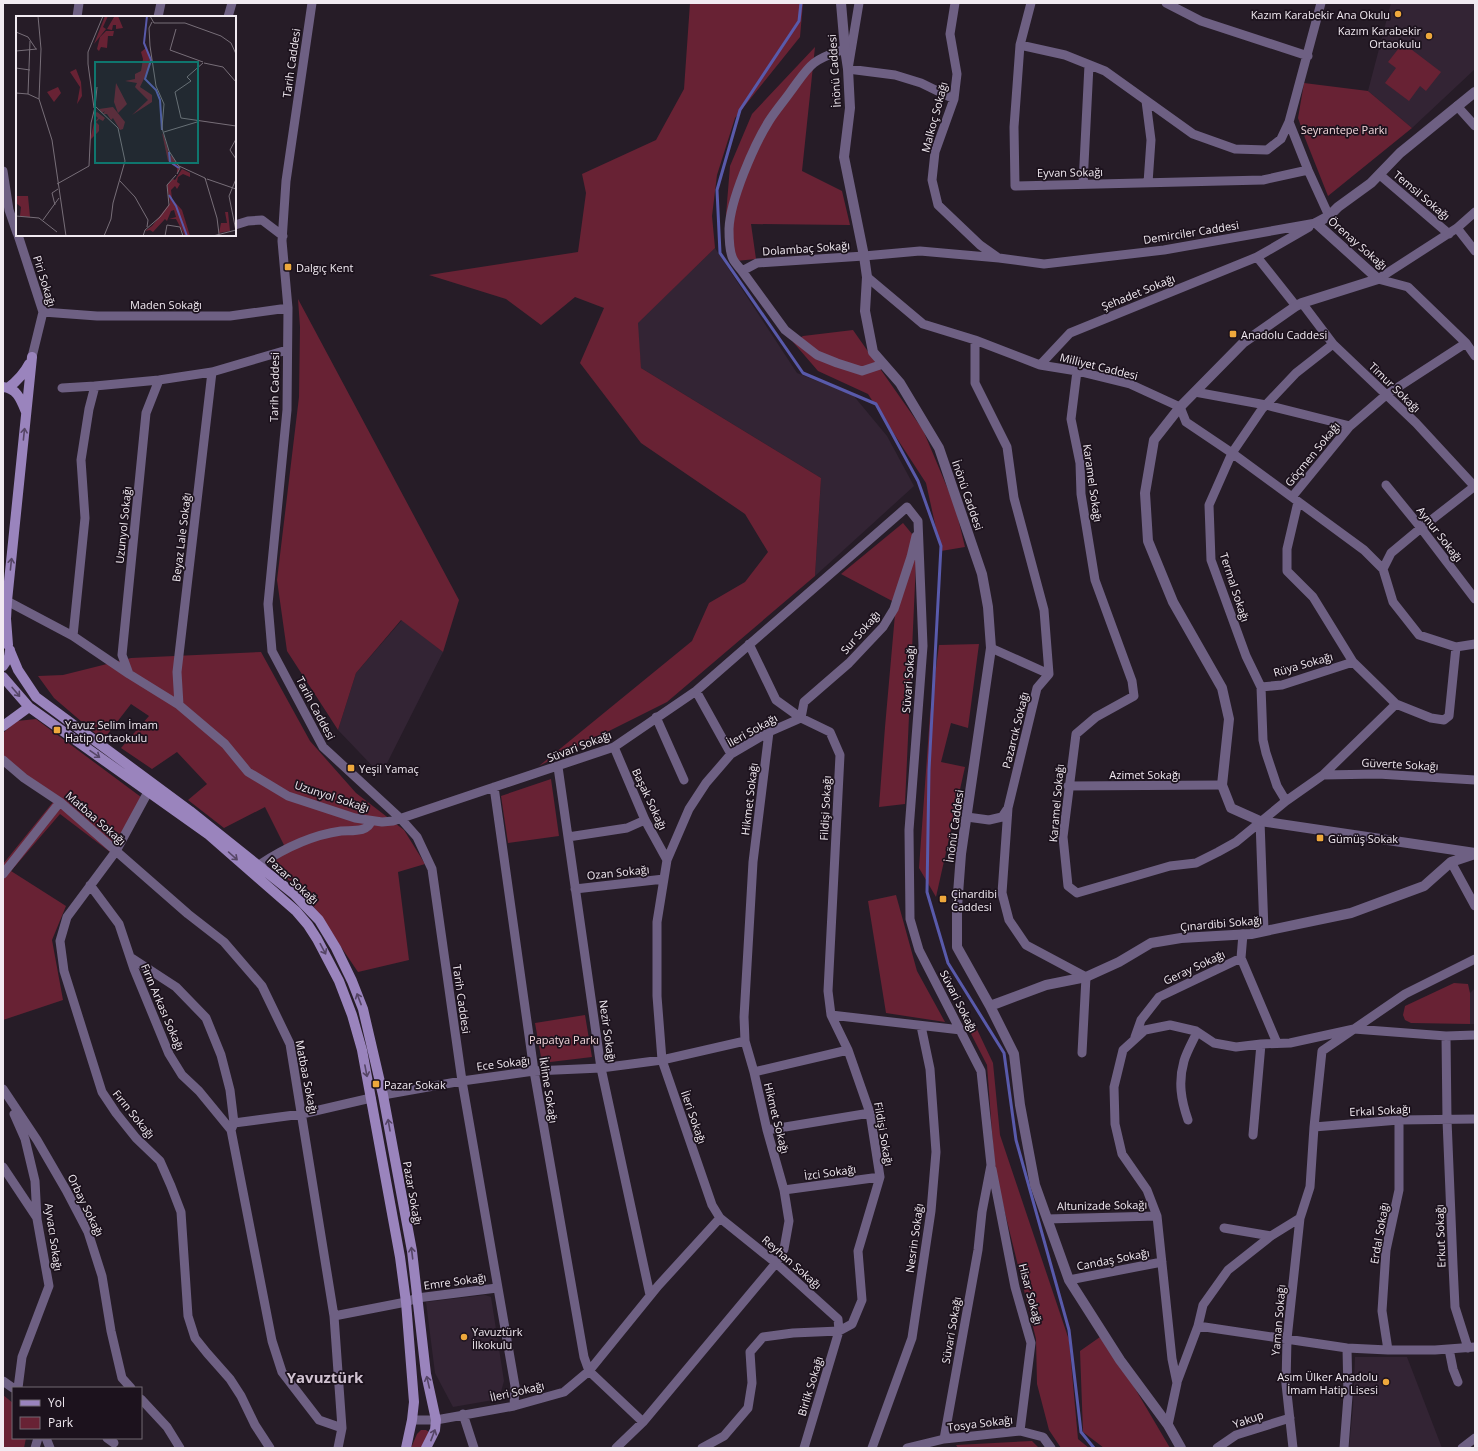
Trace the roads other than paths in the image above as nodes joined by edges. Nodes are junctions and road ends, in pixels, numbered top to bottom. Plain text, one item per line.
1 (79, 3) edge
2 (161, 3) edge
3 (232, 3) edge
4 (312, 3) edge
5 (841, 3) edge
6 (859, 3) edge
7 (955, 3) edge
8 (1031, 3) edge
9 (1166, 3) edge
10 (1321, 3) edge
11 (77, 16) edge
12 (158, 16) edge
13 (228, 16) edge
14 (1020, 45) junction
15 (845, 49) junction
16 (1308, 56) junction
17 (1089, 65) junction
18 (848, 69) junction
19 (1475, 92) edge
20 (954, 99) junction
21 (1146, 100) junction
22 (1457, 106) junction
23 (1289, 122) junction
24 (1475, 126) edge
25 (1308, 170) junction
26 (3, 171) edge
27 (1380, 175) junction
28 (1148, 183) junction
29 (1083, 184) junction
30 (1475, 212) edge
31 (1329, 216) junction
32 (1316, 223) junction
33 (236, 225) edge
34 (1457, 228) junction
35 (16, 231) edge
36 (1449, 234) junction
37 (18, 236) edge
38 (283, 236) junction
39 (1475, 251) edge
40 (864, 256) junction
41 (1256, 257) junction
42 (999, 258) junction
43 (742, 271) junction
44 (867, 277) junction
45 (1378, 279) junction
46 (1299, 305) junction
47 (288, 308) junction
48 (43, 312) junction
49 (975, 340) junction
50 (1466, 343) junction
51 (1332, 344) junction
52 (287, 350) junction
53 (1475, 356) edge
54 (32, 357) junction
55 (883, 364) junction
56 (1040, 365) junction
57 (1077, 371) junction
58 (212, 372) junction
59 (159, 380) junction
60 (95, 386) junction
61 (6, 388) edge
62 (62, 388) dead end
63 (1195, 392) junction
64 (1386, 395) junction
65 (1266, 405) junction
66 (1180, 407) junction
67 (26, 412) junction
68 (1350, 426) junction
69 (1232, 453) junction
70 (1386, 485) dead end
71 (1475, 486) edge
72 (1295, 500) junction
73 (918, 521) junction
74 (1421, 528) junction
75 (1383, 569) junction
76 (1475, 599) edge
77 (7, 601) junction
78 (72, 636) junction
79 (749, 644) junction
80 (1475, 644) edge
81 (7, 645) edge
82 (1456, 647) junction
83 (991, 648) junction
84 (1352, 662) junction
85 (3, 666) edge
86 (129, 674) junction
87 (1049, 674) junction
88 (3, 677) edge
89 (1260, 687) junction
90 (696, 691) junction
91 (1396, 704) junction
92 (179, 705) junction
93 (29, 708) junction
94 (656, 717) junction
95 (801, 718) junction
96 (3, 726) edge
97 (769, 732) junction
98 (614, 747) junction
99 (731, 754) junction
100 (3, 760) edge
101 (558, 767) junction
102 (1323, 775) junction
103 (684, 780) dead end
104 (1475, 780) edge
105 (1222, 785) junction
106 (1068, 786) junction
107 (494, 787) junction
108 (148, 792) junction
109 (1286, 801) junction
110 (60, 802) junction
111 (1008, 808) junction
112 (967, 817) junction
113 (401, 819) junction
114 (645, 820) junction
115 (1260, 821) junction
116 (371, 822) junction
117 (568, 837) junction
118 (116, 851) junction
119 (1475, 854) edge
120 (667, 860) junction
121 (1452, 862) junction
122 (259, 865) junction
123 (3, 874) edge
124 (664, 879) junction
125 (90, 885) junction
126 (575, 889) junction
127 (1475, 906) edge
128 (1264, 932) junction
129 (1243, 934) junction
130 (130, 957) junction
131 (1241, 958) junction
132 (1475, 959) edge
133 (1086, 977) junction
134 (990, 1006) junction
135 (831, 1015) junction
136 (921, 1026) junction
137 (1354, 1029) junction
138 (961, 1030) junction
139 (1197, 1032) junction
140 (1475, 1035) edge
141 (1446, 1036) junction
142 (1134, 1040) junction
143 (745, 1041) junction
144 (1277, 1043) junction
145 (1261, 1044) junction
146 (848, 1050) junction
147 (1082, 1053) dead end
148 (662, 1060) junction
149 (601, 1068) junction
150 (534, 1071) junction
151 (754, 1072) junction
152 (462, 1081) junction
153 (3, 1089) edge
154 (383, 1095) junction
155 (372, 1098) junction
156 (870, 1113) junction
157 (302, 1114) junction
158 (1475, 1119) edge
159 (1188, 1120) dead end
160 (1399, 1120) junction
161 (1447, 1120) junction
162 (232, 1126) junction
163 (1314, 1127) junction
164 (766, 1130) junction
165 (1253, 1135) dead end
166 (991, 1165) junction
167 (3, 1167) edge
168 (880, 1177) junction
169 (784, 1190) junction
170 (1156, 1216) junction
171 (720, 1218) junction
172 (1300, 1218) junction
173 (37, 1219) junction
174 (1047, 1219) junction
175 (1224, 1228) dead end
176 (1271, 1236) junction
177 (1162, 1262) junction
178 (776, 1263) junction
179 (1069, 1280) junction
180 (497, 1288) junction
181 (650, 1295) junction
182 (416, 1298) junction
183 (406, 1302) junction
184 (334, 1316) junction
185 (1198, 1326) junction
186 (839, 1330) junction
187 (1287, 1339) junction
188 (1347, 1348) junction
189 (1472, 1348) edge
190 (1449, 1349) junction
191 (1388, 1350) junction
192 (590, 1371) junction
193 (3, 1381) edge
194 (1458, 1382) dead end
195 (1177, 1383) junction
196 (12, 1387) edge
197 (18, 1387) edge
198 (130, 1387) edge
199 (142, 1400) edge
200 (514, 1406) junction
201 (463, 1414) junction
202 (1290, 1418) junction
203 (412, 1420) junction
204 (436, 1420) junction
205 (643, 1422) junction
206 (1168, 1425) junction
207 (342, 1428) junction
208 (1020, 1430) junction
209 (1475, 1438) edge
210 (944, 1440) junction
211 (180, 1448) edge
212 (270, 1448) edge
213 (338, 1448) edge
214 (406, 1448) edge
215 (426, 1448) edge
216 (474, 1448) edge
217 (616, 1448) edge
218 (702, 1448) edge
219 (804, 1448) edge
220 (872, 1448) edge
221 (907, 1448) edge
222 (1051, 1448) edge
223 (1181, 1448) edge
224 (1217, 1448) edge
225 (1293, 1448) edge
226 (1344, 1448) edge
227 (1462, 1448) edge

1 - 11 street
2 - 12 street
3 - 13 street
4 - 38 street, Tarih Caddesi
5 - 15 street, İnönü Caddesi
6 - 18 street
7 - 20 street, Malkoç Sokağı
8 - 14 street, Eyvan Sokağı
9 - 16 street
10 - 16 street
14 - 17 street
14 - 29 street, Eyvan Sokağı
15 - 18 street, İnönü Caddesi
15 - 43 street
16 - 23 street
17 - 21 street
17 - 29 street
18 - 20 street
18 - 40 street, İnönü Caddesi
19 - 22 street, Demirciler Caddesi
20 - 42 street, Malkoç Sokağı
21 - 23 street
21 - 28 street
22 - 24 street
22 - 27 street, Demirciler Caddesi
23 - 25 street, Örenay Sokağı
25 - 28 street, Eyvan Sokağı
25 - 31 street, Örenay Sokağı
26 - 35 street, Piri Sokağı
27 - 31 street, Demirciler Caddesi
27 - 36 street, Temsil Sokağı
28 - 29 street, Eyvan Sokağı
30 - 34 street
31 - 32 street, Demirciler Caddesi
32 - 41 street, Şehadet Sokağı
32 - 42 street, Demirciler Caddesi
32 - 45 street, Örenay Sokağı
33 - 38 street
34 - 36 street
34 - 39 street
36 - 45 street
37 - 48 street, Piri Sokağı
38 - 47 street, Tarih Caddesi
40 - 42 street, Demirciler Caddesi
40 - 43 street, Dolambaç Sokağı
40 - 44 street, İnönü Caddesi
41 - 46 street
41 - 56 street, Şehadet Sokağı
43 - 55 street
44 - 49 street, Milliyet Caddesi
44 - 55 street, İnönü Caddesi
45 - 46 street
45 - 50 street, Örenay Sokağı
46 - 51 street, Timur Sokağı
46 - 63 street
47 - 48 street, Maden Sokağı
47 - 52 street, Tarih Caddesi
48 - 54 street, Piri Sokağı
49 - 56 street, Milliyet Caddesi
49 - 87 street
50 - 53 street, Örenay Sokağı
50 - 64 street, Göçmen Sokağı
51 - 64 street, Timur Sokağı
51 - 65 street, Termal Sokağı
52 - 58 street
52 - 113 street, Tarih Caddesi
54 - 61 main road
54 - 67 main road
55 - 83 street, İnönü Caddesi
56 - 57 street, Milliyet Caddesi
57 - 66 street, Milliyet Caddesi
57 - 106 street, Karamel Sokağı
58 - 59 street
58 - 92 street, Beyaz Lale Sokağı
59 - 60 street
59 - 86 street, Uzunyol Sokağı
60 - 62 street
60 - 78 street
61 - 67 main road
63 - 65 street
63 - 66 street
64 - 68 street, Göçmen Sokağı
64 - 71 street, Timur Sokağı
65 - 68 street
65 - 69 street, Termal Sokağı
66 - 69 street
66 - 105 street
77 -> 67 main road
68 - 72 street, Göçmen Sokağı
69 - 72 street
69 - 89 street, Termal Sokağı
70 - 74 street, Aynur Sokağı
71 - 74 street
72 - 75 street
72 - 84 street, Göçmen Sokağı
73 - 79 street, Süvari Sokağı
73 - 95 street, Sur Sokağı
73 - 138 street, Süvari Sokağı
74 - 75 street
74 - 76 street, Aynur Sokağı
75 - 82 street
77 - 78 street, Uzunyol Sokağı
77 - 81 main road
78 - 86 street, Uzunyol Sokağı
79 - 90 street, Süvari Sokağı
79 - 95 street, Fildişi Sokağı
80 - 82 street
81 - 85 main road
81 - 122 main road, Pazar Sokağı
82 - 91 street, Göçmen Sokağı
83 - 87 street
83 - 112 street, İnönü Caddesi
84 - 89 street, Rüya Sokağı
84 - 91 street, Göçmen Sokağı
86 - 92 street, Uzunyol Sokağı
87 - 111 street, Pazarcık Sokağı
88 -> 93 main road, Pazar Sokağı
89 - 109 street, Termal Sokağı
90 - 94 street, Süvari Sokağı
90 - 99 street
91 - 102 street, Karamel Sokağı
92 - 116 street, Uzunyol Sokağı
93 - 96 main road
93 -> 108 main road, Pazar Sokağı
94 - 98 street, Süvari Sokağı
94 - 103 street
95 - 97 street, İleri Sokağı
95 - 135 street, Fildişi Sokağı
97 - 99 street, İleri Sokağı
97 - 143 street, Hikmet Sokağı
98 - 101 street, Süvari Sokağı
98 - 114 street, Başak Sokağı
99 - 120 street, İleri Sokağı
100 - 110 street, Matbaa Sokağı
101 - 107 street, Süvari Sokağı
101 - 117 street, Nezir Sokağı
102 - 104 street, Güverte Sokağı
102 - 109 street, Karamel Sokağı
105 - 106 street, Azimet Sokağı
105 - 115 street
106 - 115 street, Karamel Sokağı
107 - 113 street, Süvari Sokağı
107 - 150 street, İklime Sokağı
108 - 118 street, Fırın Sokağı
108 -> 155 main road, Pazar Sokağı
109 - 115 street, Karamel Sokağı
110 - 118 street, Matbaa Sokağı
110 - 123 street
111 - 112 street
111 - 133 street, Pazarcık Sokağı
112 - 134 street, İnönü Caddesi
113 - 116 street, Uzunyol Sokağı
113 - 152 street, Tarih Caddesi
114 - 117 street
114 - 120 street, Başak Sokağı
115 - 119 street
115 - 128 street
116 - 122 street
117 - 126 street, Nezir Sokağı
118 - 125 street, Fırın Sokağı
118 - 157 street, Matbaa Sokağı
119 - 121 street, Çınardibi Sokağı
120 - 124 street, İleri Sokağı
121 - 127 street
121 - 128 street, Çınardibi Sokağı
154 -> 122 main road, Pazar Sokağı
124 - 126 street, Ozan Sokağı
124 - 148 street, İleri Sokağı
125 - 130 street, Fırın Arkası Sokağı
125 - 212 street, Fırın Sokağı
126 - 149 street, Nezir Sokağı
128 - 129 street, Çınardibi Sokağı
129 - 131 street
129 - 133 street, Çınardibi Sokağı
130 - 162 street, Fırın Arkası Sokağı
130 - 162 street
131 - 142 street, Geray Sokağı
131 - 144 street
132 - 137 street, Yaman Sokağı
133 - 134 street, Çınardibi Sokağı
133 - 147 street
134 - 174 street, İnönü Caddesi
135 - 136 street
135 - 146 street, Fildişi Sokağı
136 - 138 street
136 - 220 street, Nesrin Sokağı
137 - 141 street
137 - 144 street
137 - 163 street, Yaman Sokağı
138 - 166 street, Süvari Sokağı
139 - 142 street
139 - 145 street
139 - 159 street
140 - 141 street
141 - 161 street, Erkut Sokağı
142 - 170 street
143 - 148 street, Ece Sokağı
143 - 151 street, Hikmet Sokağı
144 - 145 street
145 - 165 street
146 - 151 street
146 - 156 street, Fildişi Sokağı
148 - 149 street, Ece Sokağı
148 - 171 street, İleri Sokağı
149 - 150 street, Ece Sokağı
149 - 181 street, Nezir Sokağı
150 - 152 street, Ece Sokağı
150 - 192 street, İklime Sokağı
151 - 164 street, Hikmet Sokağı
152 - 154 street, Ece Sokağı
152 - 180 street, Tarih Caddesi
153 - 173 street, Ayvacı Sokağı
153 - 198 street, Orbay Sokağı
182 -> 154 main road, Pazar Sokağı
155 - 157 street
155 - 183 main road, Pazar Sokağı
156 - 164 street
156 - 168 street, Fildişi Sokağı
157 - 162 street
157 - 184 street, Matbaa Sokağı
158 - 161 street
160 - 161 street, Erkal Sokağı
160 - 163 street, Erkal Sokağı
160 - 191 street, Erdal Sokağı
161 - 189 street, Erkut Sokağı
162 - 207 street
163 - 172 street, Yaman Sokağı
164 - 169 street, Hikmet Sokağı
166 - 208 street, Hisar Sokağı
166 - 210 street, Süvari Sokağı
167 - 173 street
168 - 169 street, İzci Sokağı
168 - 186 street, Fildişi Sokağı
169 - 178 street, Hikmet Sokağı
170 - 174 street, Altunizade Sokağı
170 - 177 street
171 - 178 street, Reyhan Sokağı
171 - 181 street, İleri Sokağı
172 - 176 street
172 - 187 street, Yaman Sokağı
173 - 197 street, Ayvacı Sokağı
174 - 179 street, İnönü Caddesi
175 - 176 street
176 - 185 street
177 - 179 street, Candaş Sokağı
177 - 195 street
178 - 186 street, Reyhan Sokağı
178 - 205 street, Hikmet Sokağı
179 - 206 street, İnönü Caddesi
180 - 182 street, Emre Sokağı
180 - 200 street, Tarih Caddesi
181 - 192 street, İleri Sokağı
182 - 183 street
204 -> 182 main road, Pazar Sokağı
183 - 184 street
183 - 203 main road, Pazar Sokağı
184 - 207 street, Matbaa Sokağı
185 - 187 street
185 - 195 street
186 - 218 street
186 - 219 street, Birlik Sokağı
187 - 188 street
187 - 202 street, Yaman Sokağı
188 - 191 street
188 - 226 street
189 - 190 street
190 - 191 street
190 - 194 street
192 - 200 street, İleri Sokağı
192 - 205 street
193 - 196 street
195 - 206 street
199 - 211 street
200 - 201 street, İleri Sokağı
201 - 204 street, İleri Sokağı
201 - 216 street
202 - 224 street, Yakup
202 - 225 street, Yaman Sokağı
203 - 204 street, İleri Sokağı
203 - 214 main road, Pazar Sokağı
215 -> 204 main road
205 - 217 street, Hikmet Sokağı
206 - 223 street, İnönü Caddesi
207 - 213 street, Matbaa Sokağı
208 - 210 street, Tosya Sokağı
208 - 222 street, Tosya Sokağı
209 - 227 street
210 - 221 street, Tosya Sokağı

